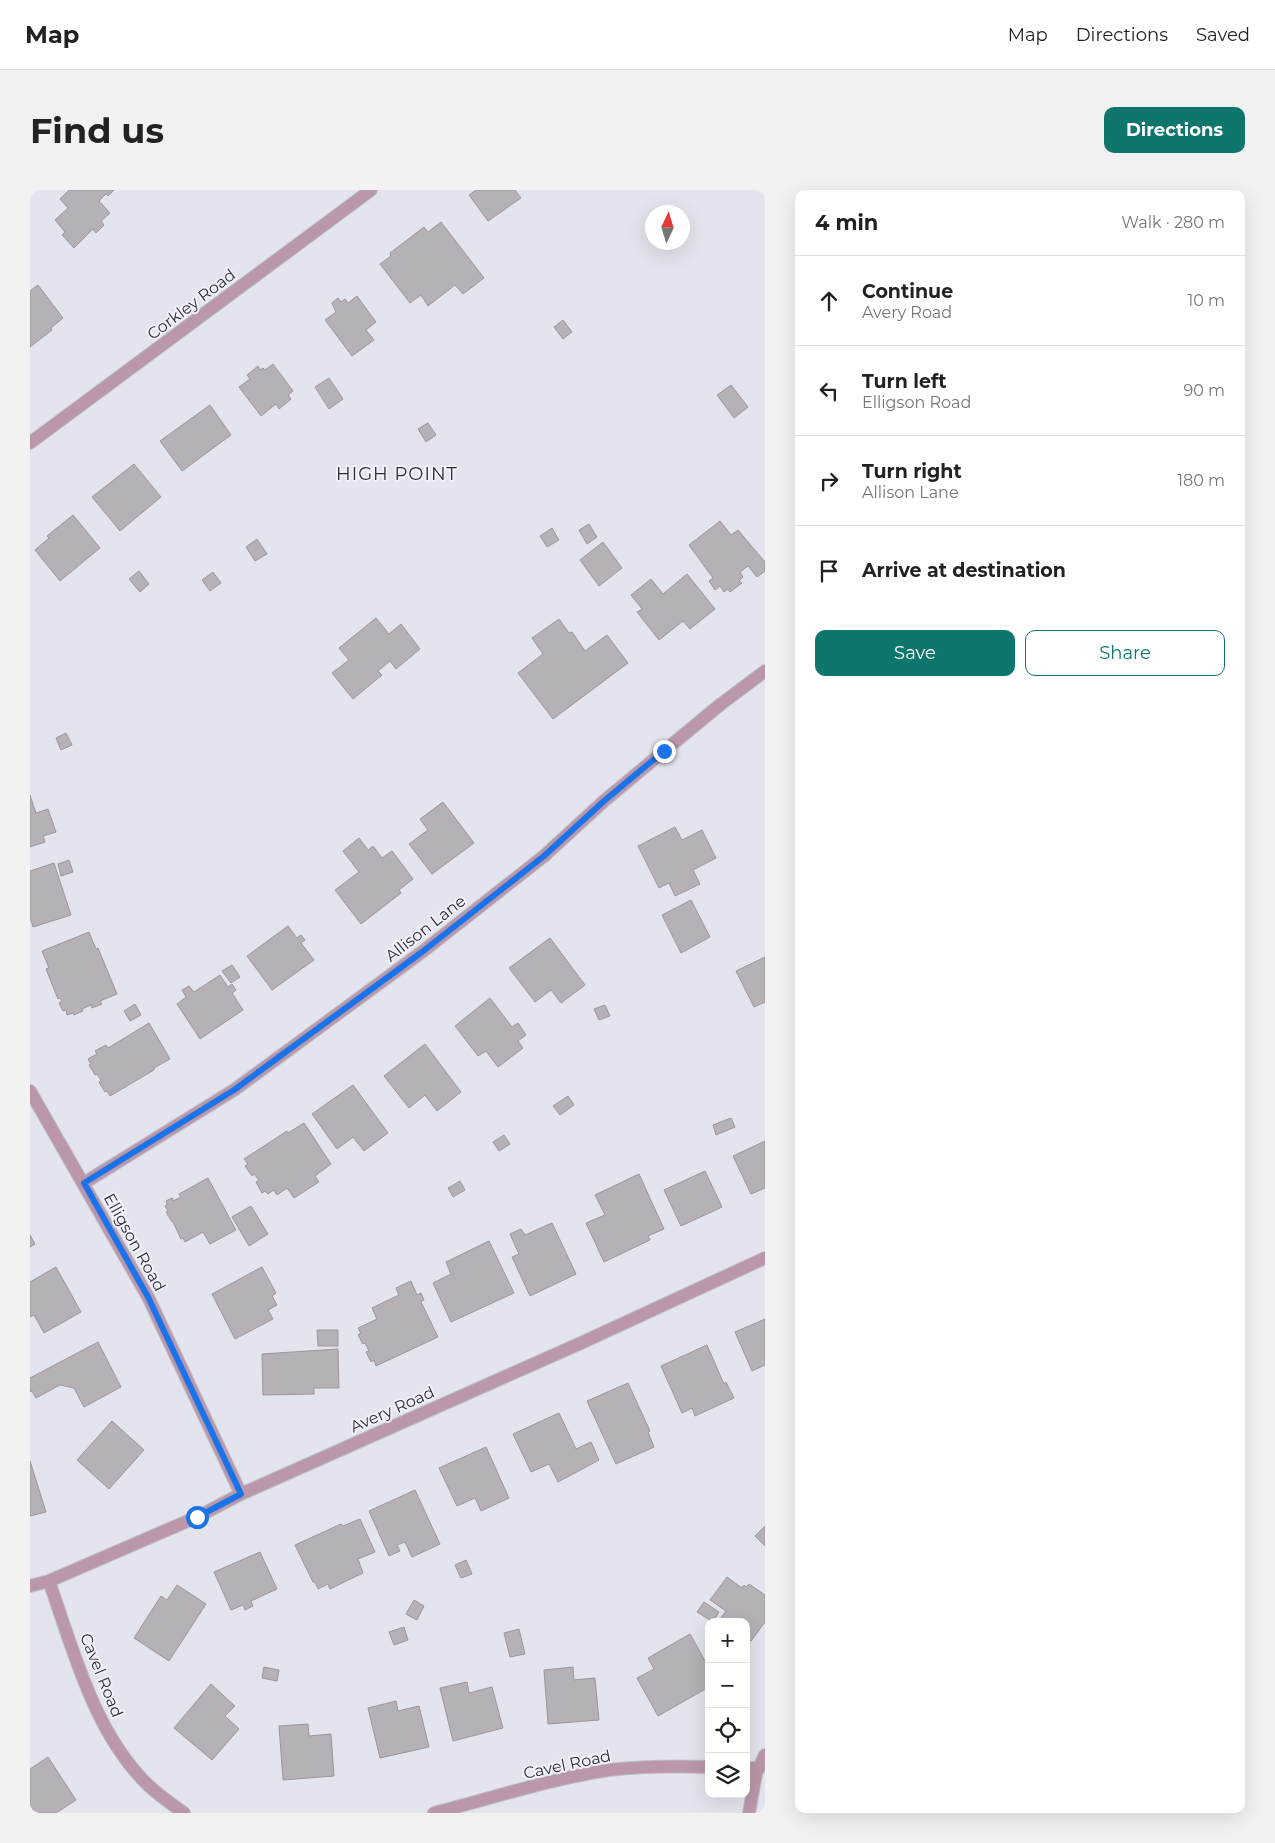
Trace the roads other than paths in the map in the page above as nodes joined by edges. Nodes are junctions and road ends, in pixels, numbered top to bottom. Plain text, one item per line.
1 (371, 190) edge
2 (30, 443) edge
3 (765, 671) edge
4 (30, 1091) edge
5 (84, 1183) junction
6 (765, 1258) edge
7 (241, 1494) junction
8 (49, 1581) junction
9 (30, 1586) edge
10 (765, 1756) edge
11 (705, 1767) edge
12 (750, 1768) edge
13 (759, 1768) junction
14 (184, 1813) edge
15 (434, 1813) edge
16 (749, 1813) edge

1 - 2 street, Corkley Road
3 - 5 street, Allison Lane
4 - 5 street, Elligson Road
5 - 7 street, Elligson Road
6 - 7 street, Avery Road
7 - 8 street, Avery Road
8 - 9 street, Avery Road
8 - 14 street, Cavel Road
10 - 13 street
11 - 15 street, Cavel Road
12 - 13 street
13 - 16 street

